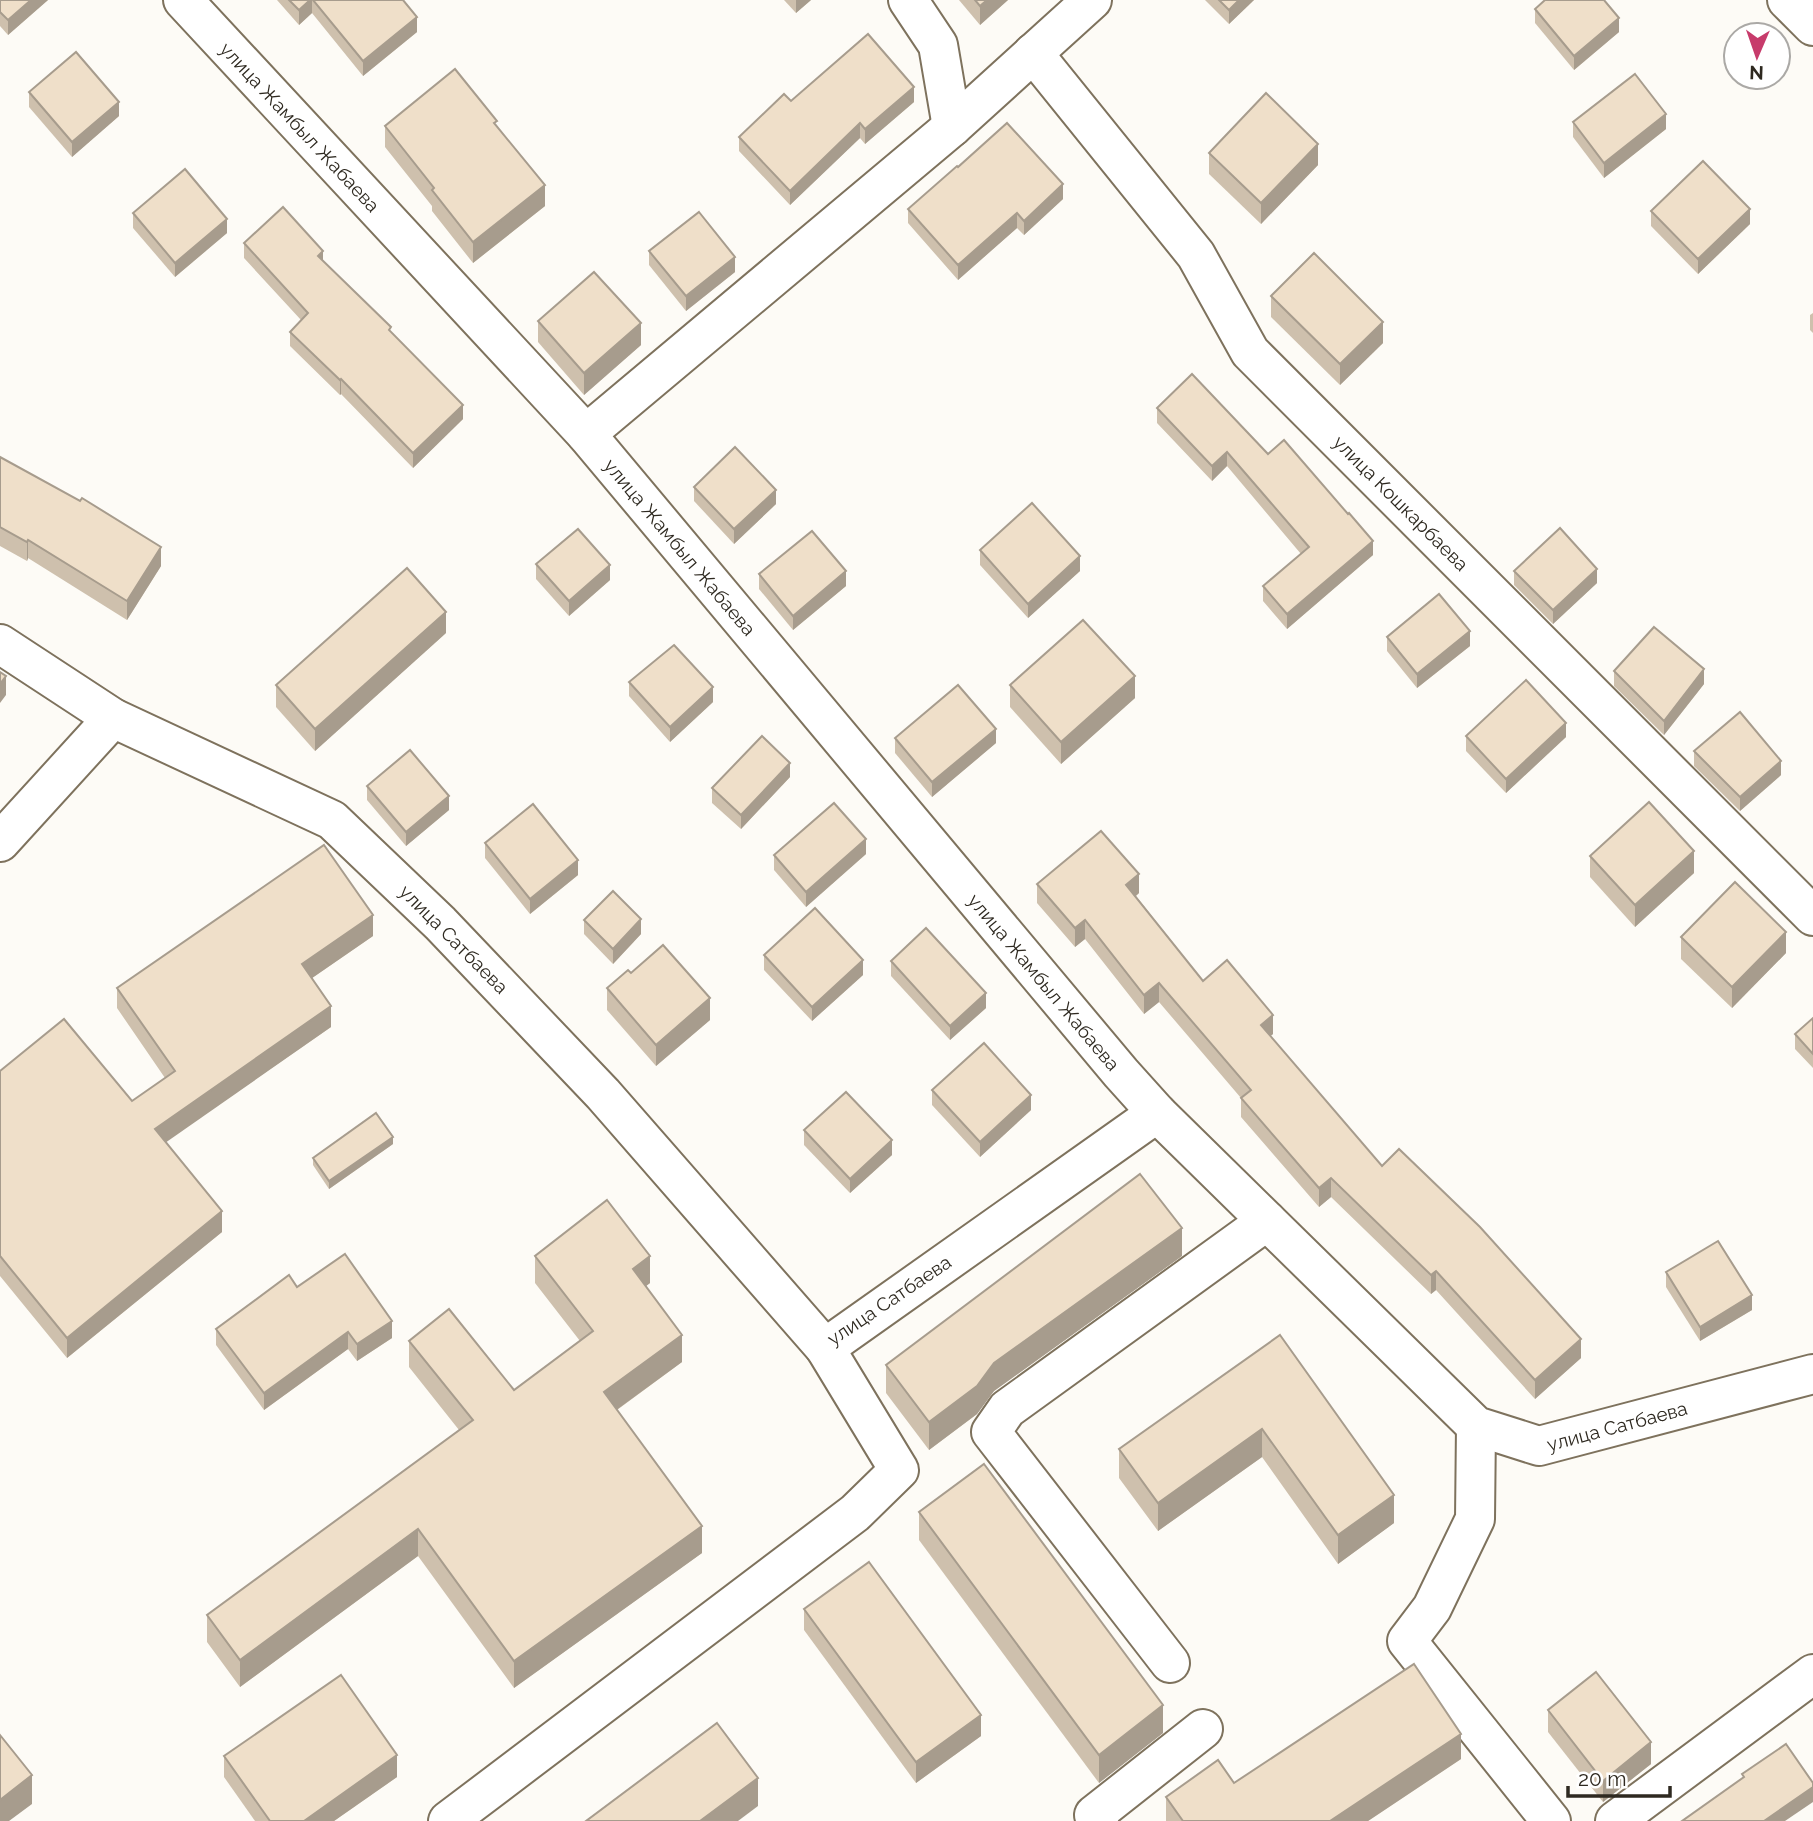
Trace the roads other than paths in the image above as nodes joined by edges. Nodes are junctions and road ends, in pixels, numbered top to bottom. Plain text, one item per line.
1 (183, 0) edge
2 (908, 0) edge
3 (1092, 0) edge
4 (1787, 0) edge
5 (1813, 26) edge
6 (1033, 53) junction
7 (952, 127) junction
8 (586, 434) junction
9 (0, 644) edge
10 (113, 718) junction
11 (0, 842) edge
12 (1813, 916) edge
13 (1157, 1112) junction
14 (1267, 1221) junction
15 (825, 1348) junction
16 (1813, 1374) edge
17 (1476, 1426) junction
18 (1170, 1663) dead end
19 (1813, 1674) edge
20 (1203, 1729) dead end
21 (448, 1821) edge
22 (1099, 1821) edge
23 (1551, 1821) edge
24 (1615, 1821) edge

1 - 8 main road, улица Жамбыл Жабаева
2 - 7 main road
3 - 6 main road
4 - 5 main road
6 - 7 main road
6 - 12 main road, улица Кошкарбаева
7 - 8 main road
8 - 13 main road, улица Жамбыл Жабаева
9 - 10 main road, улица Сатбаева
10 - 11 main road
10 - 15 main road, улица Сатбаева
13 - 14 main road, улица Сатбаева
13 - 15 main road, улица Сатбаева
14 - 17 main road, улица Сатбаева
14 - 18 main road
15 - 21 main road
16 - 17 main road, улица Сатбаева
17 - 23 main road
19 - 24 main road
20 - 22 main road

